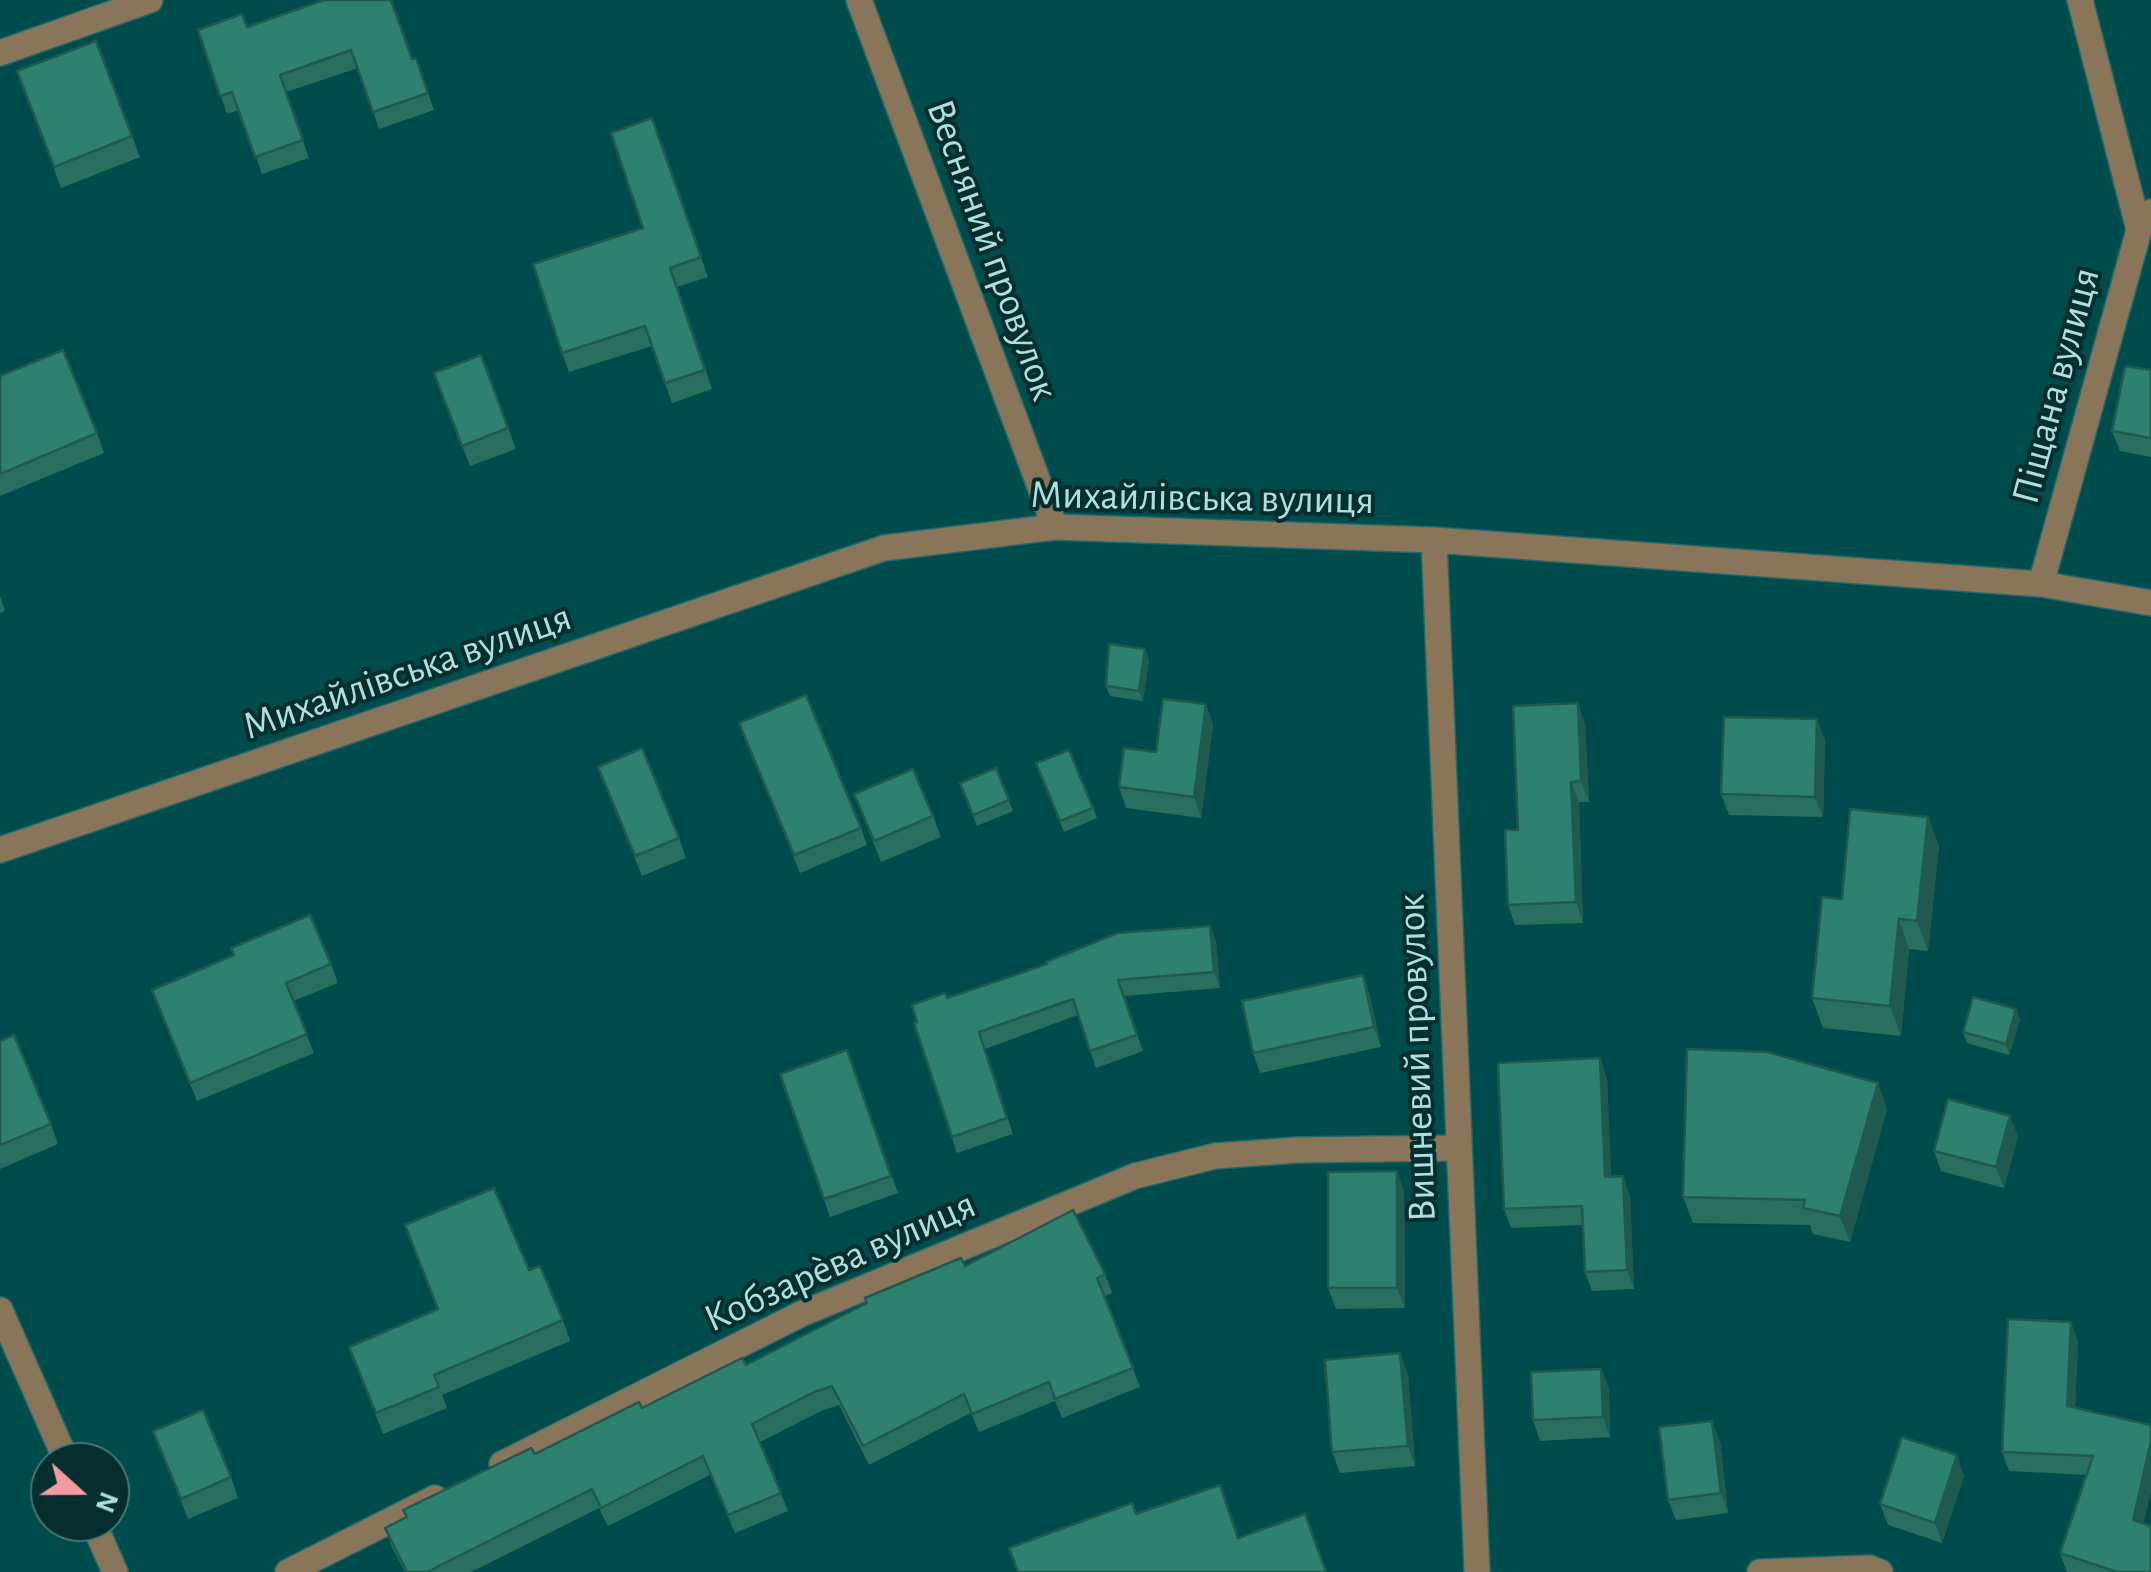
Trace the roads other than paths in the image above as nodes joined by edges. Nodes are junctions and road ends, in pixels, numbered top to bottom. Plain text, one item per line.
1 (150, 0) edge
2 (859, 0) edge
3 (2080, 0) edge
4 (0, 53) edge
5 (2145, 221) edge
6 (1055, 527) junction
7 (1434, 540) junction
8 (2040, 584) junction
9 (2151, 603) edge
10 (0, 850) edge
11 (1458, 1148) junction
12 (0, 1310) edge
13 (58, 1442) edge
14 (102, 1542) edge
15 (115, 1572) edge
16 (288, 1572) edge
17 (1477, 1572) edge
18 (1760, 1572) edge
19 (1880, 1572) edge

1 - 4 street
2 - 6 street, Весняний провулок
3 - 5 street
5 - 8 street, Піщана вулиця
6 - 7 street, Михайлівська вулиця
6 - 10 street, Михайлівська вулиця
7 - 8 street, Михайлівська вулиця
7 - 11 street, Вишневий провулок
8 - 9 street, Михайлівська вулиця
11 - 16 street, Кобзарèва вулиця
11 - 17 street, Вишневий провулок
12 - 13 street
14 - 15 street
18 - 19 street

